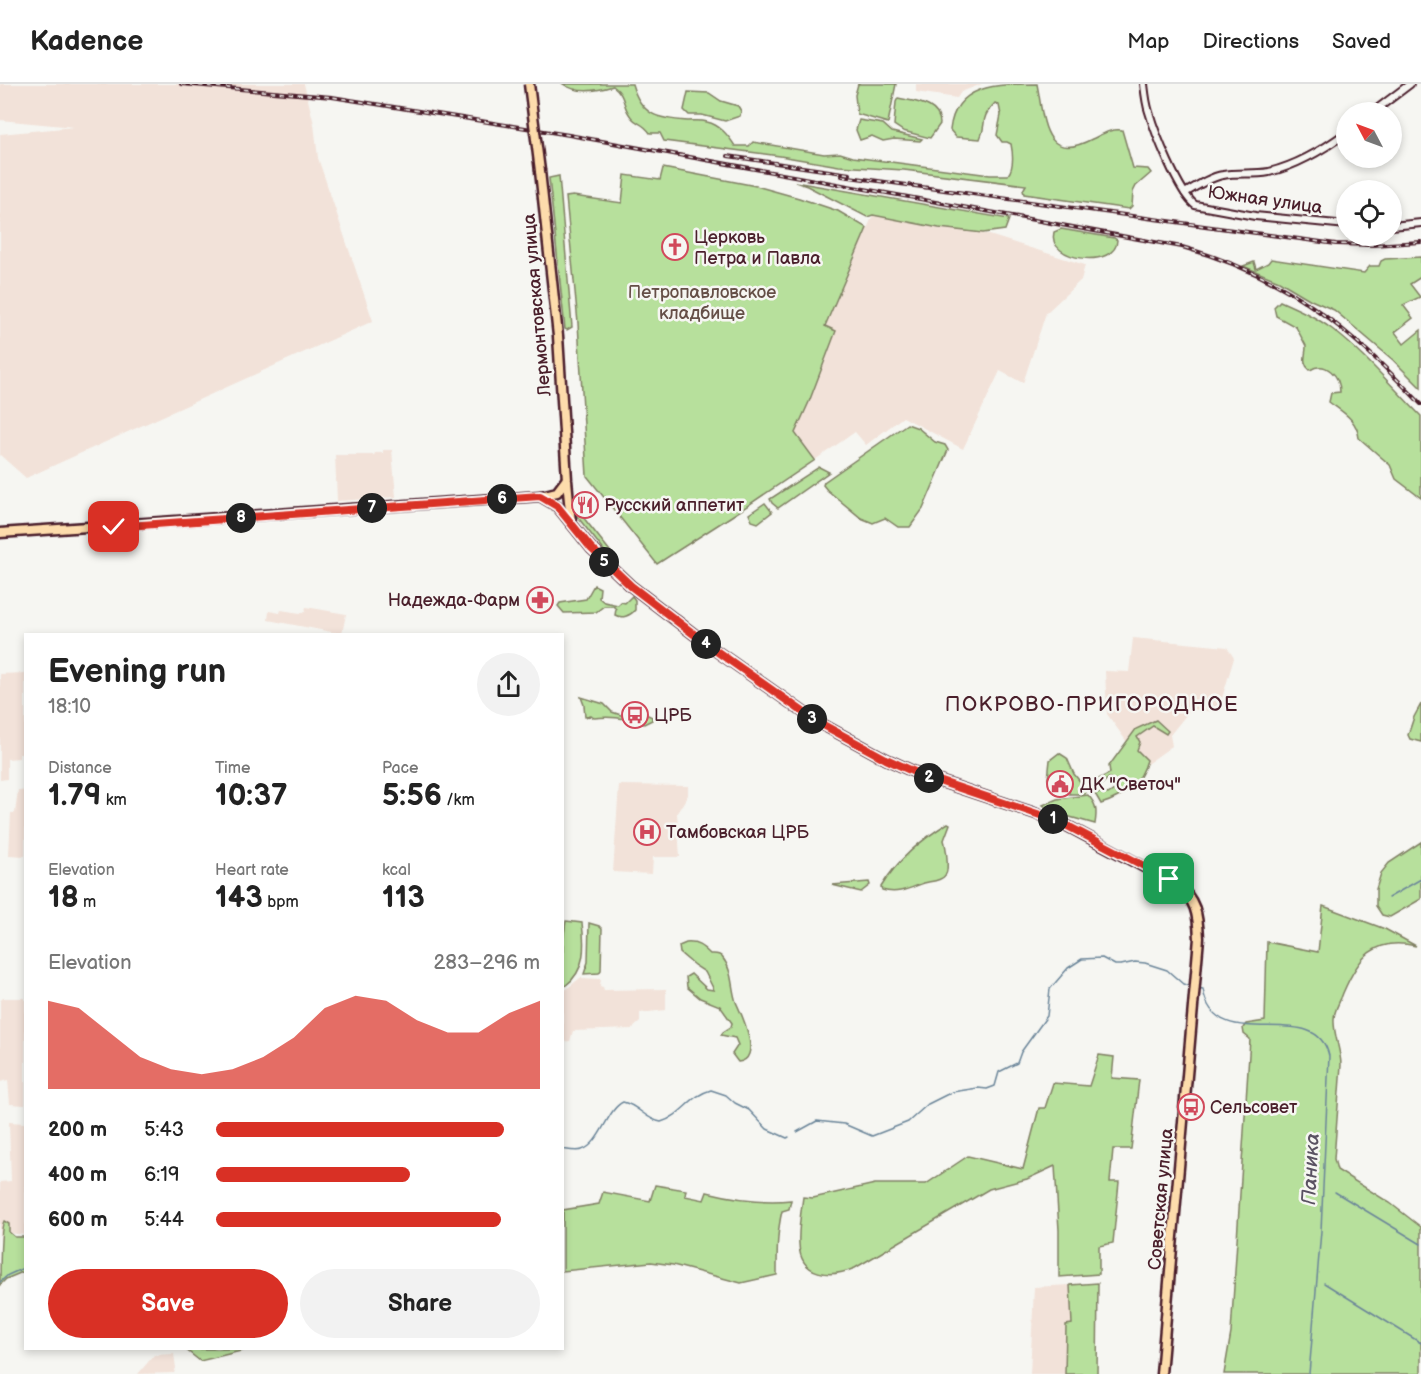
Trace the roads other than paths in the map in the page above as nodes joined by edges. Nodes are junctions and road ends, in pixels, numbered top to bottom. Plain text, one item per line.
1 (529, 84) edge
2 (1144, 84) edge
3 (1410, 84) edge
4 (1386, 102) edge
5 (1336, 140) edge
6 (1185, 193) junction
7 (1421, 223) edge
8 (1336, 224) edge
9 (1402, 225) edge
10 (567, 480) junction
11 (540, 496) junction
12 (572, 524) junction
13 (0, 533) edge
14 (1161, 1374) edge

1 - 10 main road, Лермонтовская улица, bridge
2 - 6 street
3 - 4 street
5 - 6 street
6 - 8 street, Южная улица
7 - 9 street
10 - 11 main road
10 - 12 main road, Лермонтовская улица
11 - 12 main road
11 - 13 main road
12 - 14 main road, Советская улица

